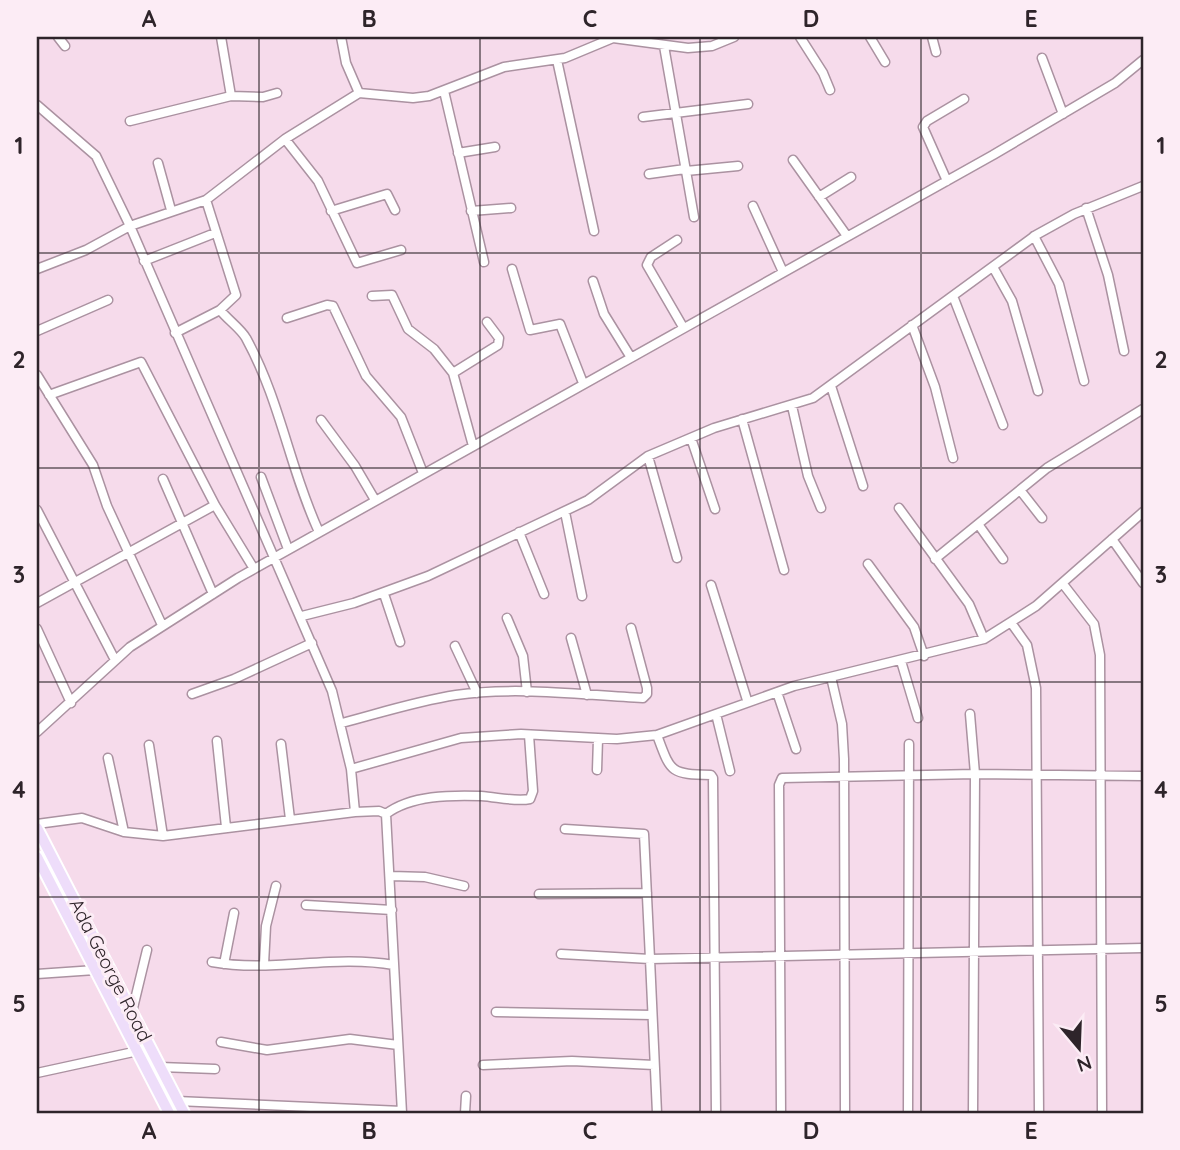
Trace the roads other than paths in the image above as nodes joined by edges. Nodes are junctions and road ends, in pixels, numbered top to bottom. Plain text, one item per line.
1 (58, 37) edge
2 (221, 37) edge
3 (341, 37) edge
4 (734, 37) edge
5 (800, 37) edge
6 (870, 37) edge
7 (932, 37) edge
8 (644, 40) edge
9 (65, 46) dead end
10 (664, 46) junction
11 (936, 52) dead end
12 (1042, 58) dead end
13 (557, 60) junction
14 (1143, 60) edge
15 (885, 62) dead end
16 (830, 90) dead end
17 (444, 91) junction
18 (277, 93) dead end
19 (359, 93) junction
20 (231, 96) junction
21 (964, 99) dead end
22 (748, 104) dead end
23 (37, 105) edge
24 (675, 112) junction
25 (1063, 114) junction
26 (643, 117) dead end
27 (130, 121) dead end
28 (285, 139) junction
29 (495, 147) dead end
30 (458, 153) junction
31 (793, 160) dead end
32 (158, 163) dead end
33 (738, 166) dead end
34 (685, 170) junction
35 (649, 174) dead end
36 (851, 177) dead end
37 (947, 181) junction
38 (1143, 186) edge
39 (818, 197) junction
40 (206, 200) junction
41 (752, 206) dead end
42 (511, 208) dead end
43 (1086, 208) junction
44 (171, 210) junction
45 (395, 210) dead end
46 (331, 211) junction
47 (471, 212) junction
48 (694, 217) dead end
49 (130, 226) junction
50 (594, 231) dead end
51 (215, 233) junction
52 (847, 236) junction
53 (1034, 236) junction
54 (677, 240) dead end
55 (401, 250) dead end
56 (144, 261) junction
57 (484, 262) dead end
58 (993, 267) junction
59 (512, 269) dead end
60 (37, 270) edge
61 (783, 272) junction
62 (593, 281) dead end
63 (372, 296) dead end
64 (953, 296) junction
65 (108, 300) dead end
66 (220, 310) junction
67 (287, 318) dead end
68 (487, 321) dead end
69 (912, 325) junction
70 (682, 327) junction
71 (37, 331) edge
72 (175, 333) junction
73 (1124, 351) dead end
74 (630, 356) junction
75 (453, 373) junction
76 (37, 375) edge
77 (1084, 381) dead end
78 (583, 383) junction
79 (831, 386) junction
80 (1038, 391) dead end
81 (49, 395) junction
82 (792, 407) junction
83 (1143, 409) edge
84 (743, 419) junction
85 (321, 420) dead end
86 (1003, 425) dead end
87 (691, 438) junction
88 (473, 446) junction
89 (648, 456) junction
90 (953, 458) dead end
91 (423, 473) junction
92 (261, 477) dead end
93 (163, 480) dead end
94 (863, 486) dead end
95 (1020, 490) junction
96 (375, 500) junction
97 (215, 505) junction
98 (821, 508) dead end
99 (899, 508) dead end
100 (37, 509) edge
101 (715, 509) dead end
102 (565, 512) junction
103 (1143, 512) edge
104 (1042, 518) dead end
105 (180, 523) junction
106 (978, 524) junction
107 (319, 532) junction
108 (519, 532) junction
109 (1112, 539) junction
110 (288, 549) junction
111 (128, 551) junction
112 (275, 557) junction
113 (677, 558) dead end
114 (935, 559) junction
115 (1003, 559) dead end
116 (868, 564) dead end
117 (254, 569) junction
118 (784, 570) dead end
119 (76, 580) junction
120 (1143, 583) edge
121 (1063, 584) junction
122 (711, 585) dead end
123 (214, 594) junction
124 (384, 594) junction
125 (544, 594) dead end
126 (582, 596) dead end
127 (37, 603) edge
128 (302, 616) junction
129 (507, 618) dead end
130 (1012, 624) junction
131 (162, 625) junction
132 (631, 628) dead end
133 (37, 629) edge
134 (571, 638) dead end
135 (984, 639) junction
136 (400, 642) dead end
137 (312, 643) junction
138 (455, 646) dead end
139 (924, 656) junction
140 (115, 660) junction
141 (901, 661) junction
142 (831, 677) junction
143 (527, 692) junction
144 (777, 692) junction
145 (477, 693) junction
146 (192, 694) dead end
147 (587, 695) junction
148 (747, 700) junction
149 (71, 703) junction
150 (716, 714) junction
151 (970, 715) dead end
152 (918, 718) dead end
153 (342, 723) junction
154 (37, 732) edge
155 (528, 735) junction
156 (657, 735) junction
157 (598, 739) junction
158 (217, 741) dead end
159 (281, 744) dead end
160 (909, 744) dead end
161 (149, 745) dead end
162 (796, 749) dead end
163 (108, 758) dead end
164 (351, 769) junction
165 (597, 770) dead end
166 (730, 771) dead end
167 (975, 774) junction
168 (843, 775) junction
169 (908, 775) junction
170 (1037, 775) junction
171 (1102, 775) junction
172 (1143, 776) edge
173 (355, 811) junction
174 (386, 814) junction
175 (290, 819) junction
176 (37, 826) edge
177 (226, 827) junction
178 (565, 829) dead end
179 (124, 832) junction
180 (163, 836) junction
181 (37, 858) edge
182 (391, 876) junction
183 (276, 886) dead end
184 (464, 886) dead end
185 (647, 893) junction
186 (539, 894) dead end
187 (306, 905) dead end
188 (392, 910) junction
189 (233, 913) dead end
190 (1143, 948) edge
191 (1101, 949) junction
192 (147, 950) dead end
193 (1037, 950) junction
194 (972, 951) junction
195 (908, 952) junction
196 (561, 954) dead end
197 (780, 955) junction
198 (842, 955) junction
199 (716, 957) junction
200 (650, 959) junction
201 (212, 962) dead end
202 (224, 964) junction
203 (264, 964) junction
204 (394, 965) junction
205 (95, 970) junction
206 (37, 974) edge
207 (496, 1012) dead end
208 (132, 1013) junction
209 (652, 1015) junction
210 (221, 1042) dead end
211 (398, 1045) junction
212 (138, 1051) junction
213 (483, 1065) dead end
214 (654, 1065) junction
215 (160, 1068) junction
216 (215, 1069) dead end
217 (37, 1073) edge
218 (466, 1096) dead end
219 (177, 1101) junction
220 (402, 1112) edge
221 (169, 1113) edge
222 (184, 1113) edge
223 (465, 1113) edge
224 (657, 1113) edge
225 (716, 1113) edge
226 (781, 1113) edge
227 (845, 1113) edge
228 (908, 1113) edge
229 (972, 1113) edge
230 (1038, 1113) edge
231 (1102, 1113) edge

1 - 9 street
2 - 20 street
3 - 19 street
4 - 10 street
5 - 16 street
6 - 15 street
7 - 11 street
8 - 10 street
8 - 13 street
10 - 24 street
12 - 25 street
13 - 17 street
13 - 50 street
14 - 25 street
17 - 19 street
17 - 30 street
18 - 20 street
19 - 28 street
20 - 27 street
21 - 37 street
22 - 24 street
23 - 49 street
24 - 26 street
24 - 34 street
25 - 37 street
28 - 40 street
28 - 46 street
29 - 30 street
30 - 47 street
31 - 39 street
32 - 44 street
33 - 34 street
34 - 35 street
34 - 48 street
36 - 39 street
37 - 52 street
38 - 43 street
39 - 52 street
40 - 44 street
40 - 51 street
41 - 61 street
42 - 47 street
43 - 53 street
43 - 73 street
44 - 49 street
45 - 46 street
46 - 55 street
47 - 57 street
49 - 56 street
49 - 60 street
51 - 56 street
51 - 66 street
52 - 61 street
53 - 58 street
53 - 77 street
54 - 70 street
56 - 72 street
58 - 64 street
58 - 80 street
59 - 78 street
61 - 70 street
62 - 74 street
63 - 75 street
64 - 69 street
64 - 86 street
65 - 71 street
66 - 72 street
66 - 107 street
67 - 91 street
68 - 75 street
69 - 79 street
69 - 90 street
70 - 74 street
72 - 112 street
74 - 78 street
75 - 88 street
76 - 81 street
78 - 88 street
79 - 82 street
79 - 94 street
81 - 97 street
81 - 111 street
82 - 84 street
82 - 98 street
83 - 95 street
84 - 87 street
84 - 118 street
85 - 96 street
87 - 89 street
87 - 101 street
88 - 91 street
89 - 102 street
89 - 113 street
91 - 96 street
92 - 110 street
93 - 105 street
95 - 104 street
95 - 106 street
96 - 107 street
97 - 105 street
97 - 117 street
99 - 114 street
100 - 119 street
102 - 108 street
102 - 126 street
103 - 109 street
105 - 111 street
105 - 123 street
106 - 114 street
106 - 115 street
107 - 110 street
108 - 124 street
108 - 125 street
109 - 120 street
109 - 121 street
110 - 112 street
111 - 119 street
111 - 131 street
112 - 117 street
112 - 128 street
114 - 135 street
116 - 139 street
117 - 123 street
119 - 127 street
119 - 140 street
121 - 130 street
121 - 171 street
122 - 148 street
123 - 131 street
124 - 128 street
124 - 136 street
128 - 137 street
129 - 143 street
130 - 135 street
130 - 170 street
131 - 140 street
132 - 147 street
133 - 149 street
134 - 147 street
135 - 139 street
137 - 146 street
137 - 153 street
138 - 145 street
139 - 141 street
140 - 149 street
141 - 142 street
141 - 152 street
142 - 144 street
142 - 168 street
143 - 145 street
143 - 147 street
144 - 148 street
144 - 162 street
145 - 153 street
148 - 150 street
149 - 154 street
150 - 156 street
150 - 166 street
151 - 167 street
153 - 164 street
155 - 157 street
155 - 164 street
155 - 174 street
156 - 157 street
156 - 199 street
157 - 165 street
158 - 177 street
159 - 175 street
160 - 169 street
161 - 180 street
163 - 179 street
164 - 173 street
167 - 169 street
167 - 170 street
167 - 194 street
168 - 169 street
168 - 197 street
168 - 198 street
169 - 195 street
170 - 171 street
170 - 193 street
171 - 172 street
171 - 191 street
173 - 174 street
173 - 175 street
174 - 182 street
175 - 177 street
176 - 179 street
176 - 208 main road, Ada George Road
177 - 180 street
178 - 185 street
179 - 180 street
181 - 205 main road, Ada George Road
182 - 184 street
182 - 188 street
183 - 203 street
185 - 186 street
185 - 200 street
187 - 188 street
188 - 204 street
189 - 202 street
190 - 191 street
191 - 193 street
191 - 231 street
192 - 208 street
193 - 194 street
193 - 230 street
194 - 195 street
194 - 229 street
195 - 198 street
195 - 228 street
196 - 200 street
197 - 198 street
197 - 199 street
197 - 226 street
198 - 227 street
199 - 200 street
199 - 225 street
200 - 209 street
201 - 202 street
202 - 203 street
203 - 204 street
204 - 211 street
205 - 206 street
205 - 212 main road, Ada George Road
207 - 209 street
208 - 215 main road, Ada George Road
209 - 214 street
210 - 211 street
211 - 220 street
212 - 217 street
212 - 221 main road, Ada George Road
213 - 214 street
214 - 224 street
215 - 216 street
215 - 219 main road, Ada George Road
218 - 223 street
219 - 220 street
219 - 222 main road, Ada George Road

